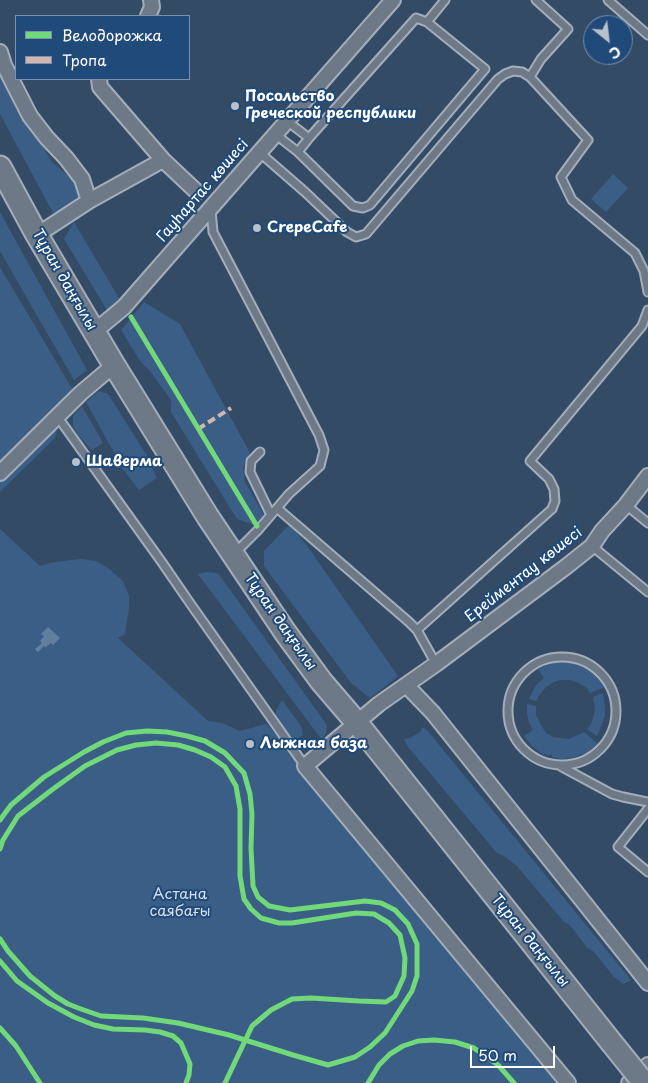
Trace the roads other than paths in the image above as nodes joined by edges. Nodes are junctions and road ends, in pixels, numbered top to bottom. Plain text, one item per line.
1 (151, 0) edge
2 (393, 0) edge
3 (445, 0) edge
4 (536, 0) edge
5 (608, 0) edge
6 (148, 15) edge
7 (427, 22) junction
8 (648, 35) edge
9 (0, 52) edge
10 (530, 77) junction
11 (99, 80) edge
12 (287, 121) junction
13 (275, 134) junction
14 (309, 138) junction
15 (259, 152) junction
16 (298, 152) junction
17 (163, 160) junction
18 (0, 167) edge
19 (197, 192) dead end
20 (89, 201) junction
21 (211, 208) junction
22 (37, 235) junction
23 (648, 292) edge
24 (648, 310) edge
25 (94, 332) junction
26 (114, 365) junction
27 (57, 416) junction
28 (260, 452) dead end
29 (0, 473) edge
30 (648, 476) edge
31 (626, 505) junction
32 (277, 508) junction
33 (272, 515) junction
34 (648, 523) edge
35 (592, 546) junction
36 (233, 554) junction
37 (648, 592) edge
38 (417, 630) junction
39 (436, 664) junction
40 (406, 685) junction
41 (357, 723) junction
42 (305, 766) junction
43 (560, 766) junction
44 (648, 802) edge
45 (648, 809) edge
46 (648, 872) edge
47 (648, 983) edge
48 (648, 1065) edge
49 (568, 1083) edge
50 (628, 1083) edge
51 (644, 1083) edge

1 - 6 street
2 - 12 street, Гауhартас көшесі
3 - 7 lane
4 - 10 lane
5 - 8 lane
7 - 14 lane
7 - 16 lane
9 - 20 street
10 - 15 lane
10 - 23 lane
11 - 17 street
12 - 13 street, Гауhартас көшесі
12 - 14 lane
13 - 15 street, Гауhартас көшесі
13 - 16 lane
14 - 16 lane
15 - 21 street, Гауhартас көшесі
17 - 19 street
17 - 20 street
18 - 22 main road, Тұран даңғылы
20 - 22 street
21 - 25 street, Гауhартас көшесі
21 - 32 lane
22 - 25 main road, Тұран даңғылы
24 - 38 lane
25 - 26 main road, Тұран даңғылы
26 - 27 street
26 - 36 main road, Тұран даңғылы
27 - 29 street
27 - 42 lane
28 - 33 lane
30 - 31 street, Ерейментау көшесі
31 - 34 lane
31 - 35 street, Ерейментау көшесі
32 - 33 lane
32 - 38 lane
33 - 36 lane
35 - 37 lane
35 - 39 street, Ерейментау көшесі
36 - 41 main road, Тұран даңғылы
38 - 39 lane
39 - 40 street, Ерейментау көшесі
40 - 41 street, Ерейментау көшесі
40 - 47 street
41 - 42 street, Ерейментау көшесі
41 - 51 main road, Тұран даңғылы, bridge
42 - 49 street
43 - 43 lane
43 - 44 lane
45 - 46 lane
48 - 50 street

